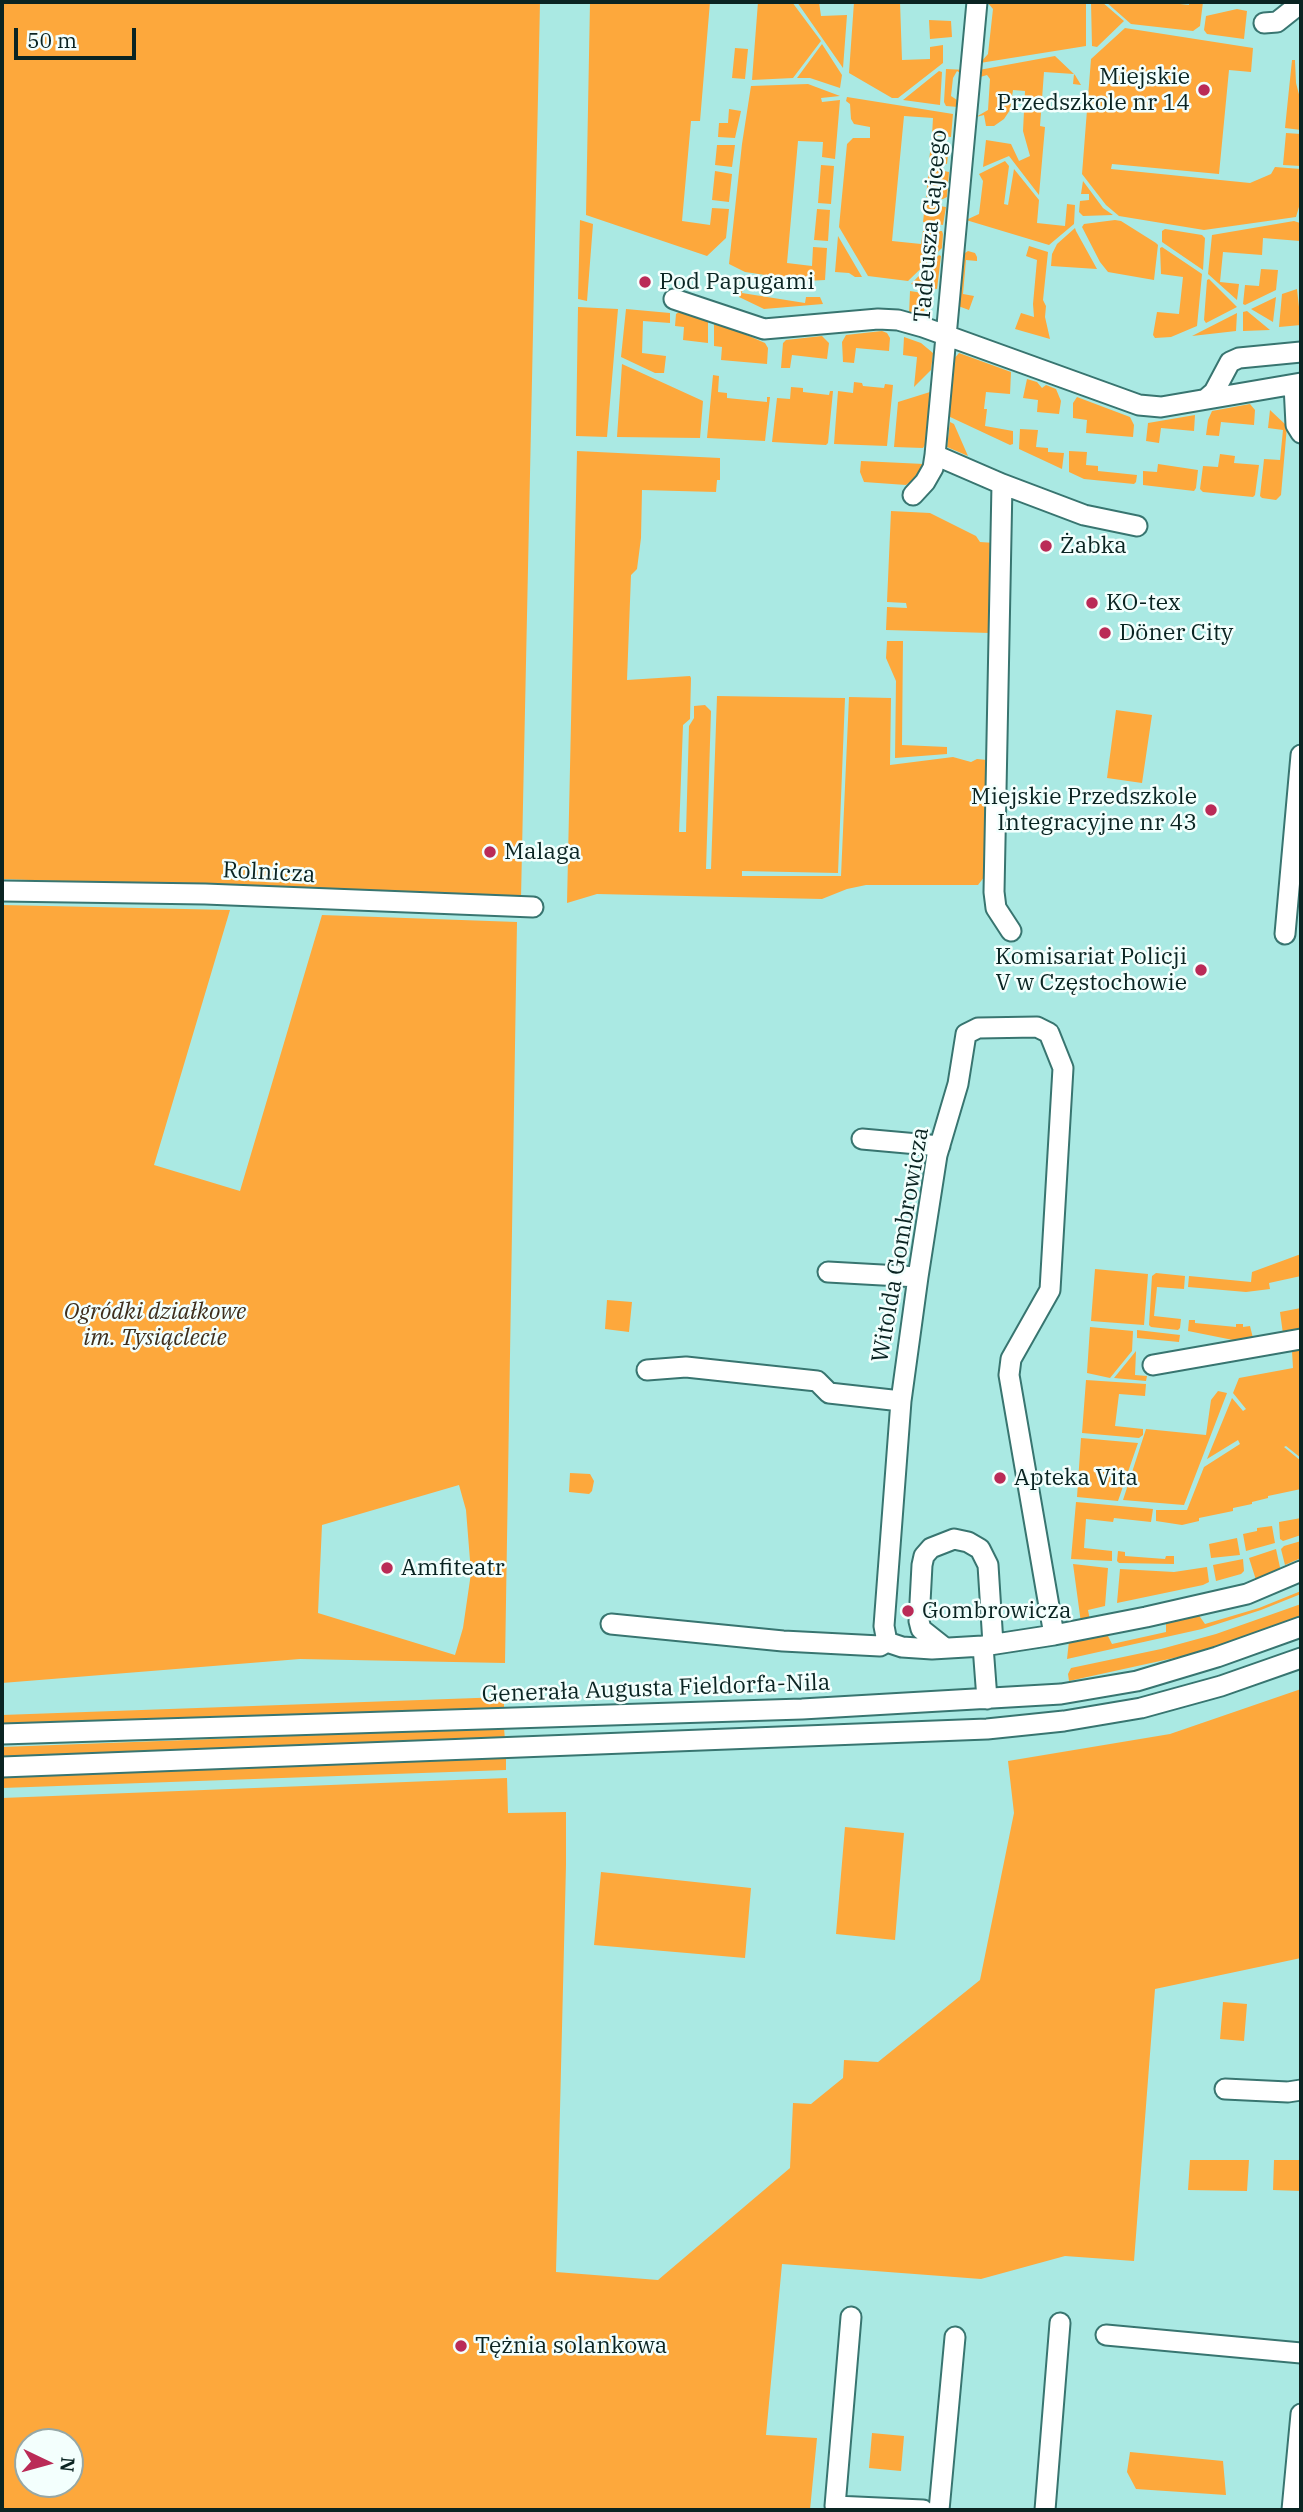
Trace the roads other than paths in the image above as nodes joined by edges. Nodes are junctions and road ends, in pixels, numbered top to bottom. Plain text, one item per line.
1 (977, 2) edge
2 (1301, 3) edge
3 (1264, 23) dead end
4 (674, 299) dead end
5 (946, 336) junction
6 (1301, 352) edge
7 (1298, 384) edge
8 (1207, 398) junction
9 (1301, 433) edge
10 (935, 455) junction
11 (1002, 484) junction
12 (914, 495) dead end
13 (1137, 526) dead end
14 (1301, 755) edge
15 (2, 891) edge
16 (533, 907) dead end
17 (1012, 931) dead end
18 (1285, 934) dead end
19 (862, 1139) dead end
20 (940, 1146) junction
21 (828, 1272) dead end
22 (918, 1277) junction
23 (1301, 1339) edge
24 (1153, 1365) dead end
25 (647, 1370) dead end
26 (901, 1401) junction
27 (1301, 1572) edge
28 (611, 1624) dead end
29 (1301, 1627) edge
30 (1054, 1635) junction
31 (887, 1642) junction
32 (988, 1645) junction
33 (945, 1648) junction
34 (1301, 1658) edge
35 (987, 1699) junction
36 (2, 1734) edge
37 (2, 1767) edge
38 (1225, 2089) dead end
39 (1301, 2090) edge
40 (851, 2317) dead end
41 (1060, 2323) dead end
42 (1106, 2335) dead end
43 (955, 2337) dead end
44 (1301, 2353) edge
45 (1301, 2414) edge
46 (923, 2510) edge
47 (939, 2510) edge
48 (1045, 2510) edge
49 (1292, 2510) edge

1 - 5 street, Tadeusza Gajcego
2 - 3 street
4 - 5 street
5 - 8 street
5 - 10 street, Tadeusza Gajcego
6 - 8 street
7 - 8 street
7 - 9 street
10 - 11 street
10 - 12 street, Tadeusza Gajcego
11 - 13 street
11 - 17 street
14 - 18 street
15 - 16 street, Rolnicza
19 - 20 street
20 - 22 street, Witolda Gombrowicza
20 - 30 street, Witolda Gombrowicza
21 - 22 street
22 - 26 street, Witolda Gombrowicza
23 - 24 street
25 - 26 street
26 - 31 street, Witolda Gombrowicza
27 - 30 street
28 - 31 street
29 - 35 street, Generała Augusta Fieldorfa-Nila
30 - 32 street
31 - 33 street
32 - 33 street
32 - 33 street
32 - 35 street
34 - 37 street
35 - 36 street, Generała Augusta Fieldorfa-Nila
38 - 39 street
40 - 46 street
41 - 48 street
42 - 44 street
43 - 47 street
45 - 49 street

